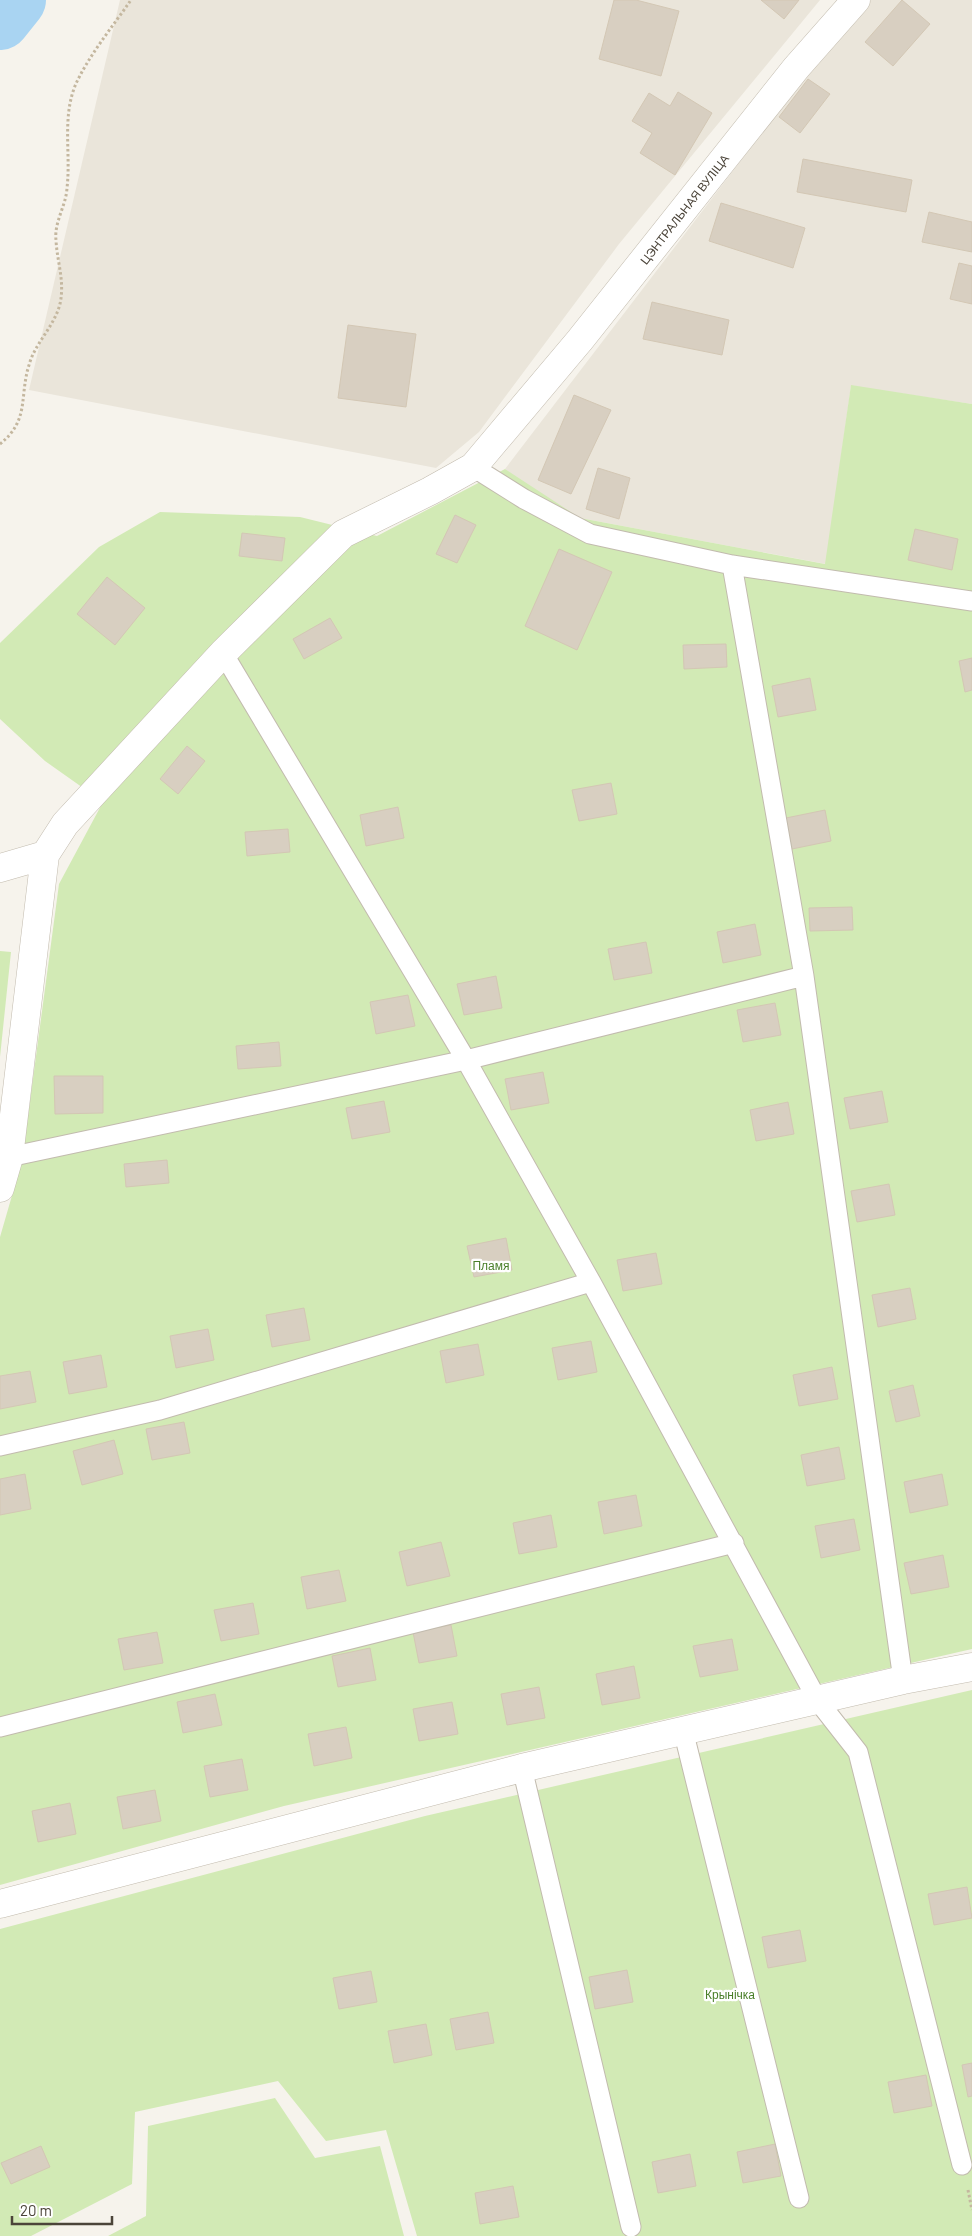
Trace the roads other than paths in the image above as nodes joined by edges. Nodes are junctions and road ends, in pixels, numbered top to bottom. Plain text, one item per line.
1 (856, 0) edge
2 (473, 467) junction
3 (732, 565) junction
4 (972, 601) edge
5 (223, 653) junction
6 (45, 854) junction
7 (0, 868) edge
8 (804, 976) junction
9 (466, 1060) junction
10 (9, 1157) junction
11 (0, 1188) edge
12 (591, 1282) junction
13 (0, 1446) edge
14 (734, 1543) junction
15 (972, 1667) edge
16 (903, 1680) junction
17 (818, 1701) junction
18 (0, 1727) edge
19 (683, 1730) junction
20 (522, 1768) junction
21 (0, 1904) edge
22 (962, 2165) dead end
23 (799, 2198) dead end
24 (631, 2227) dead end

1 - 2 street, ЦЭНТРАЛЬНАЯ ВУЛІЦА
2 - 3 lane
2 - 5 street
3 - 4 lane
3 - 8 lane
5 - 6 street
5 - 9 lane
6 - 7 street
6 - 10 street
8 - 9 lane
8 - 16 lane
9 - 10 lane
9 - 12 lane
10 - 11 street
12 - 13 lane
12 - 14 lane
14 - 17 lane
14 - 18 lane
15 - 16 street
16 - 17 street
17 - 19 street
17 - 22 lane
19 - 20 street
19 - 23 lane
20 - 21 street
20 - 24 lane

